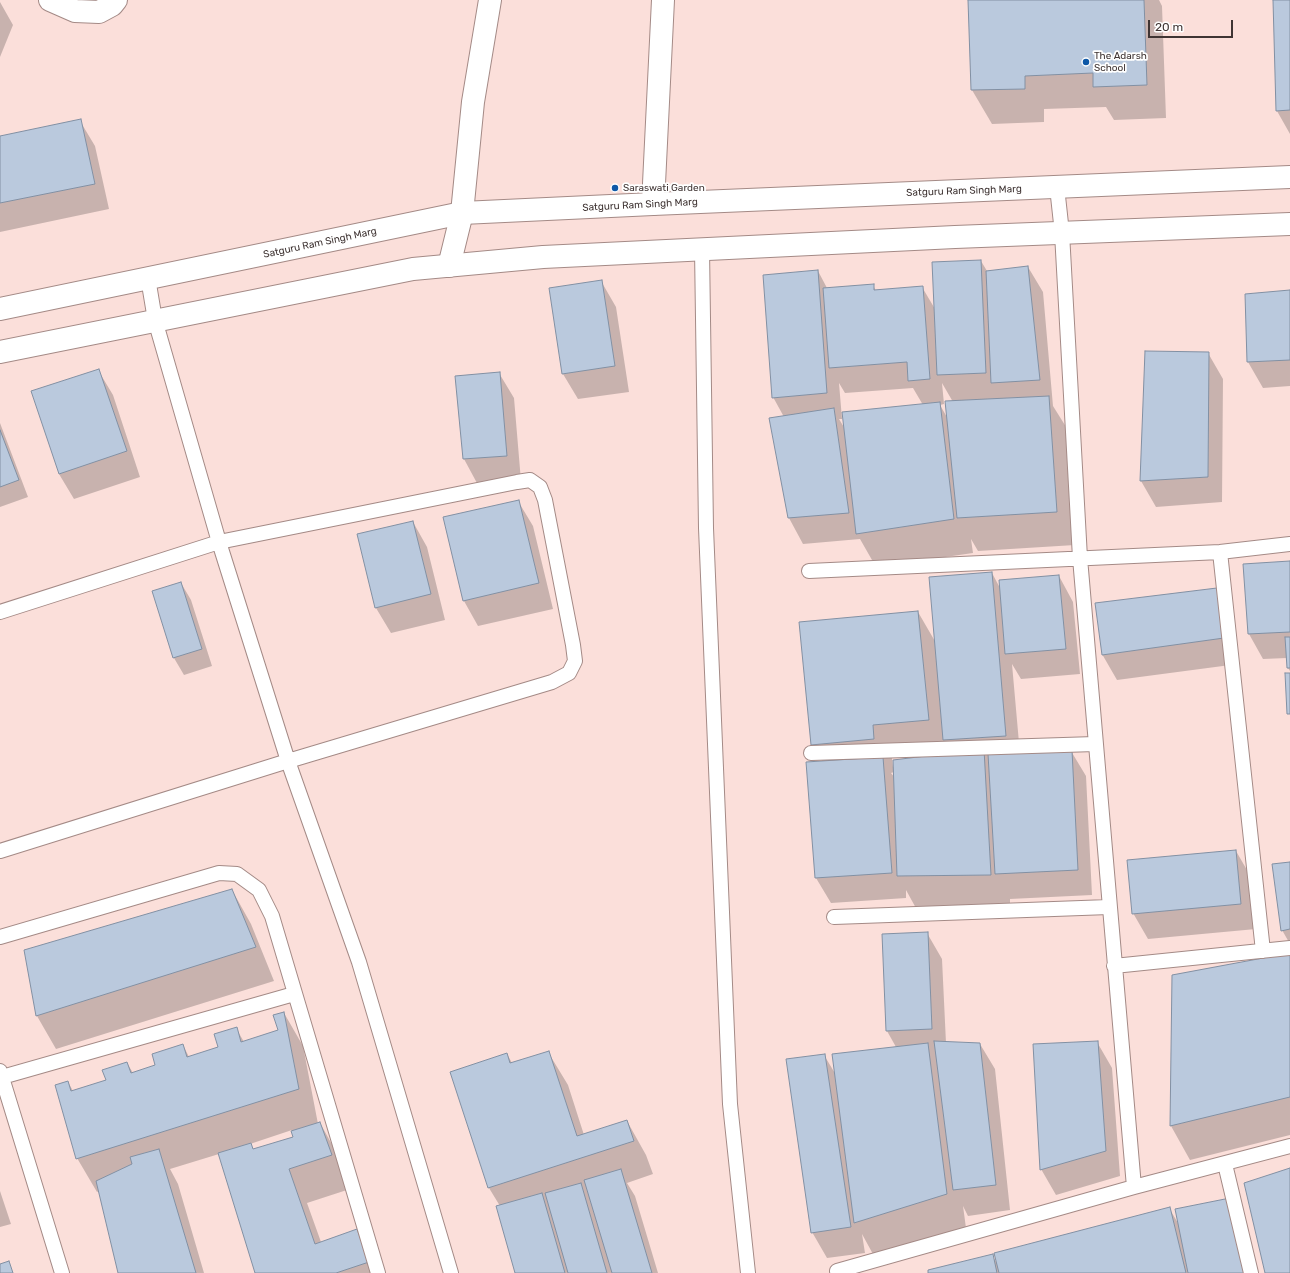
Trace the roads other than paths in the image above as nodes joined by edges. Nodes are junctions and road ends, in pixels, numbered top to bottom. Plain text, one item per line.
1 (50, 0) edge
2 (116, 0) edge
3 (490, 0) edge
4 (663, 0) edge
5 (1290, 177) edge
6 (1058, 187) junction
7 (653, 204) junction
8 (462, 213) junction
9 (1290, 224) edge
10 (1062, 233) junction
11 (702, 249) junction
12 (449, 266) junction
13 (148, 278) junction
14 (0, 309) edge
15 (155, 320) junction
16 (0, 352) edge
17 (219, 542) junction
18 (1290, 544) edge
19 (1220, 552) junction
20 (1080, 558) junction
21 (809, 571) dead end
22 (0, 612) edge
23 (1095, 744) junction
24 (811, 752) dead end
25 (288, 761) junction
26 (0, 851) edge
27 (1109, 907) junction
28 (834, 917) dead end
29 (0, 937) edge
30 (1290, 948) edge
31 (1263, 951) junction
32 (1114, 966) junction
33 (294, 994) junction
34 (1, 1074) edge
35 (1290, 1146) edge
36 (1225, 1164) junction
37 (1134, 1187) junction
38 (838, 1272) dead end
39 (62, 1273) edge
40 (378, 1273) edge
41 (450, 1273) edge
42 (748, 1273) edge
43 (1251, 1273) edge

1 - 2 main road
3 - 8 main road
4 - 7 main road
5 - 6 main road, Satguru Ram Singh Marg
6 - 7 main road, Satguru Ram Singh Marg
6 - 10 lane
7 - 8 main road, Satguru Ram Singh Marg
8 - 12 main road
8 - 13 main road, Satguru Ram Singh Marg
9 - 10 main road
10 - 11 main road
10 - 20 lane
11 - 12 main road
11 - 42 lane
12 - 15 main road
13 - 14 main road, Satguru Ram Singh Marg
13 - 15 lane
15 - 16 main road
15 - 17 lane
17 - 22 lane
17 - 25 lane
17 - 25 lane
18 - 19 lane
19 - 20 lane
19 - 31 lane
20 - 21 lane
20 - 23 lane
23 - 24 lane
23 - 27 lane
25 - 26 lane
25 - 41 lane
27 - 28 lane
27 - 32 lane
29 - 33 lane
30 - 31 lane
31 - 32 lane
32 - 37 lane
33 - 34 lane
33 - 40 lane
34 - 39 lane
35 - 36 lane
36 - 37 lane
36 - 43 lane
37 - 38 lane

